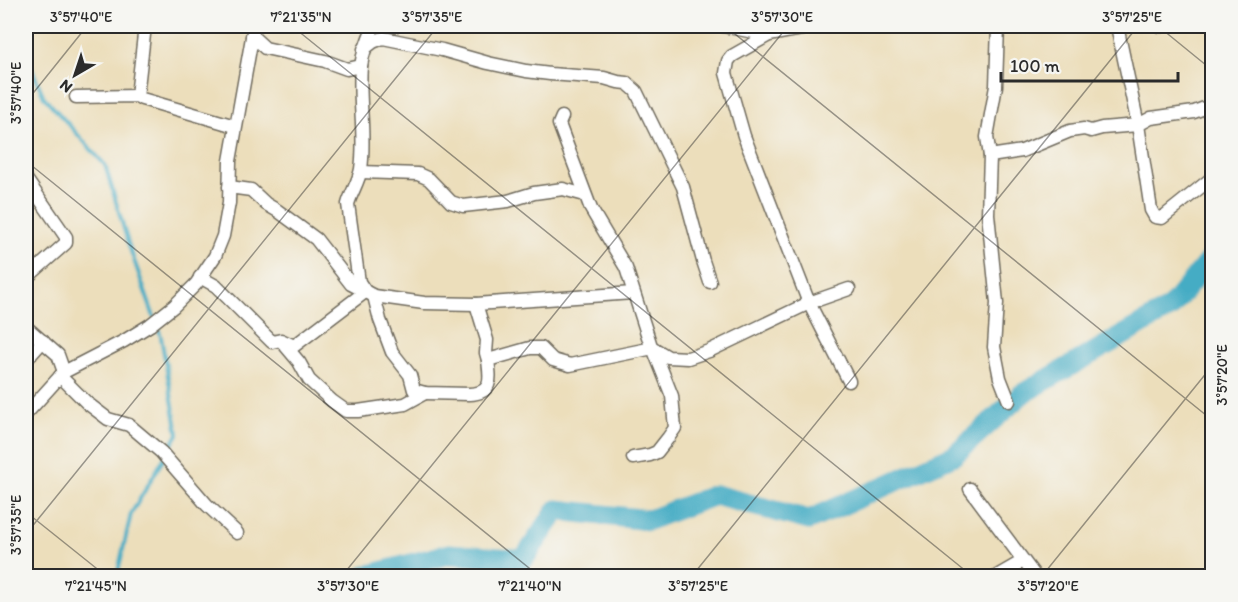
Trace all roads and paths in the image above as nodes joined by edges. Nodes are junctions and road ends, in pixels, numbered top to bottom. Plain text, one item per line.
1 (145, 26) edge
2 (374, 26) edge
3 (723, 26) edge
4 (818, 26) edge
5 (998, 26) edge
6 (1117, 26) edge
7 (737, 27) edge
8 (253, 31) edge
9 (769, 35) junction
10 (364, 49) junction
11 (362, 66) junction
12 (137, 96) junction
13 (76, 97) dead end
14 (1212, 105) edge
15 (562, 117) dead end
16 (1138, 125) junction
17 (235, 126) junction
18 (990, 156) junction
19 (361, 172) junction
20 (1212, 178) edge
21 (26, 179) edge
22 (229, 187) junction
23 (585, 195) junction
24 (26, 277) edge
25 (200, 277) junction
26 (710, 282) dead end
27 (849, 289) dead end
28 (633, 292) junction
29 (370, 294) junction
30 (809, 303) junction
31 (476, 304) junction
32 (26, 327) edge
33 (281, 340) junction
34 (43, 341) junction
35 (653, 348) junction
36 (26, 360) edge
37 (488, 360) junction
38 (62, 374) junction
39 (849, 381) dead end
40 (424, 393) junction
41 (1009, 401) dead end
42 (26, 412) edge
43 (633, 458) dead end
44 (970, 489) dead end
45 (237, 533) dead end
46 (1023, 561) junction
47 (997, 576) edge
48 (1035, 576) edge

1 - 12 street
2 - 10 street
3 - 7 street
4 - 9 street
5 - 18 street
6 - 16 street
7 - 9 street
8 - 11 street
8 - 17 street
9 - 30 street
10 - 11 street
10 - 26 street
11 - 19 street
12 - 13 street
12 - 17 street
14 - 16 street
15 - 23 street
16 - 18 street
16 - 20 street
17 - 22 street
18 - 41 street
19 - 23 street
19 - 29 street
21 - 24 street
22 - 25 street
22 - 29 street
23 - 28 street
25 - 33 street
25 - 38 street
27 - 30 street
28 - 31 street
28 - 35 street
29 - 31 street
29 - 33 street
29 - 40 street
30 - 35 street
30 - 39 street
31 - 37 street
32 - 34 street
33 - 40 street
34 - 36 street
34 - 38 street
35 - 37 street
35 - 43 street
37 - 40 street
38 - 42 street
38 - 45 street
44 - 46 street
46 - 47 street
46 - 48 street

